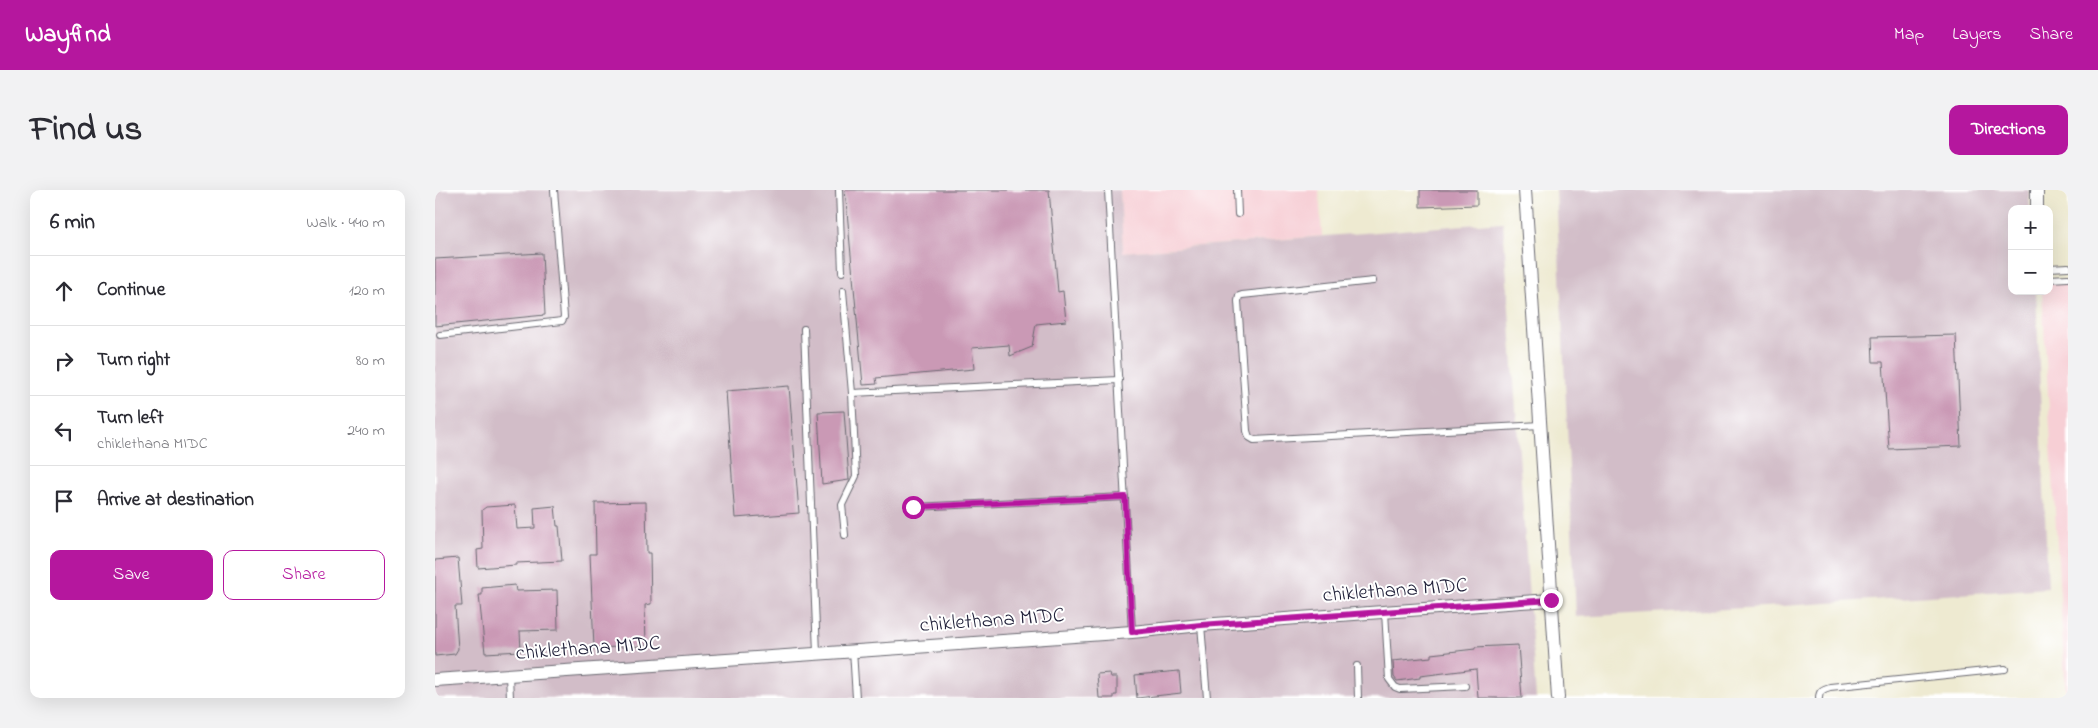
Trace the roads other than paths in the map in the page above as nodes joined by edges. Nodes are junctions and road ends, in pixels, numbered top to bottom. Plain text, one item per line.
1 (554, 190) edge
2 (839, 190) edge
3 (1108, 190) edge
4 (1237, 190) edge
5 (1525, 190) edge
6 (2037, 190) edge
7 (2037, 205) edge
8 (1238, 214) dead end
9 (2068, 267) edge
10 (2053, 268) edge
11 (841, 272) dead end
12 (2068, 278) edge
13 (2053, 279) edge
14 (1373, 281) dead end
15 (843, 291) dead end
16 (804, 329) dead end
17 (440, 335) dead end
18 (1119, 380) junction
19 (852, 393) junction
20 (1540, 425) junction
21 (1125, 497) junction
22 (913, 507) dead end
23 (845, 535) dead end
24 (1551, 600) junction
25 (1385, 612) junction
26 (1201, 625) junction
27 (1132, 632) junction
28 (853, 650) junction
29 (817, 653) junction
30 (1357, 666) dead end
31 (2005, 669) dead end
32 (509, 675) junction
33 (435, 680) edge
34 (1465, 686) dead end
35 (510, 698) edge
36 (856, 698) edge
37 (1207, 698) edge
38 (1358, 698) edge
39 (1558, 698) edge
40 (1819, 698) edge

1 - 17 lane
2 - 11 lane
3 - 18 lane
4 - 8 lane
5 - 20 street
6 - 7 street
9 - 10 lane
12 - 13 lane
14 - 20 lane
15 - 19 lane
16 - 29 lane
18 - 19 lane
18 - 21 lane
19 - 23 lane
20 - 24 street
21 - 22 lane
21 - 27 lane
24 - 25 street, chiklethana MIDC
24 - 39 street
25 - 26 street, chiklethana MIDC
25 - 34 lane
26 - 27 street, chiklethana MIDC
26 - 37 lane
27 - 28 street, chiklethana MIDC
28 - 29 street, chiklethana MIDC
28 - 36 lane
29 - 32 street, chiklethana MIDC
30 - 38 lane
31 - 40 lane
32 - 33 street, chiklethana MIDC
32 - 35 lane

